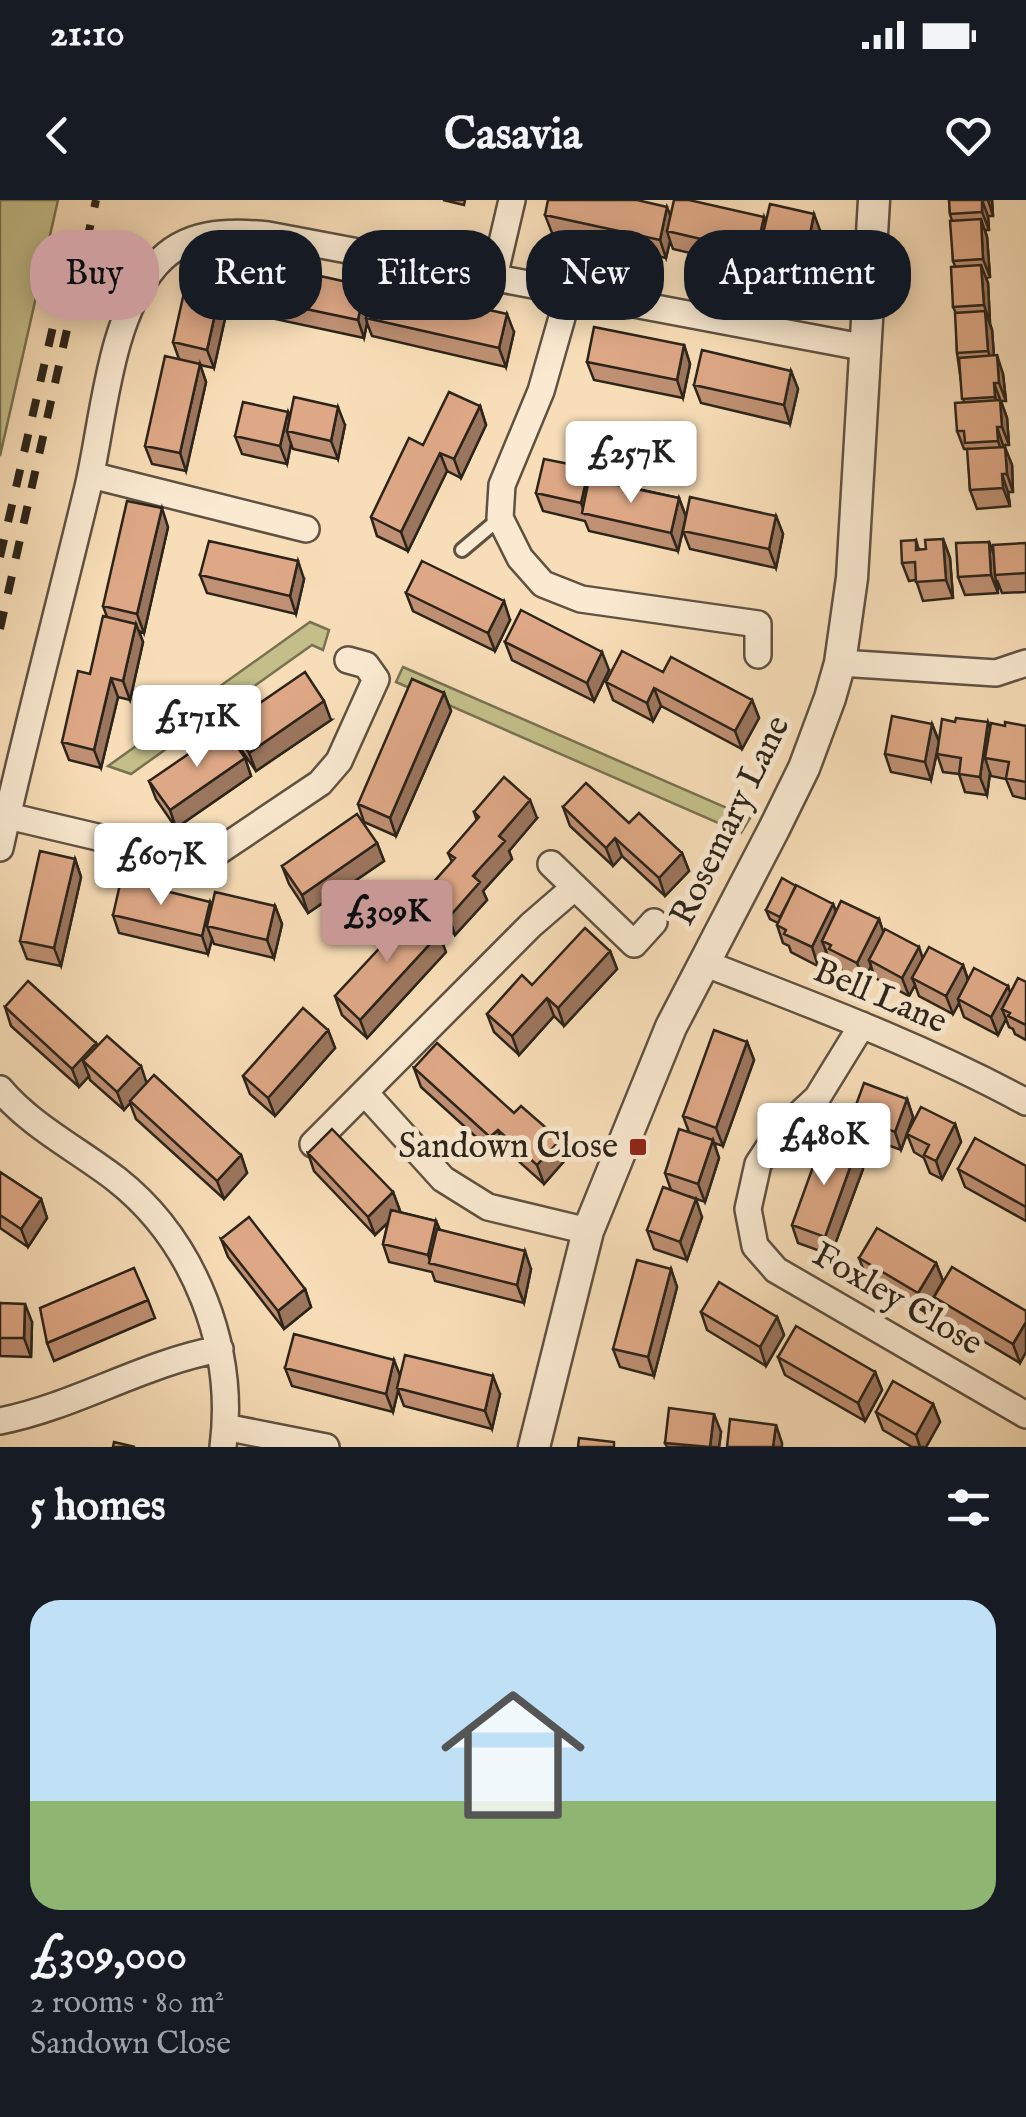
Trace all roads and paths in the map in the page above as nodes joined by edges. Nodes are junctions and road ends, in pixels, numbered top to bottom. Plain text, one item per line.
1 (512, 200) edge
2 (874, 200) edge
3 (505, 230) edge
4 (342, 249) edge
5 (664, 311) edge
6 (561, 320) edge
7 (867, 348) junction
8 (91, 475) junction
9 (500, 518) junction
10 (306, 528) dead end
11 (462, 550) dead end
12 (758, 655) dead end
13 (348, 660) dead end
14 (840, 663) junction
15 (1026, 663) edge
16 (8, 816) junction
17 (0, 848) edge
18 (551, 864) dead end
19 (575, 887) junction
20 (654, 922) dead end
21 (704, 962) junction
22 (862, 1025) junction
23 (0, 1088) edge
24 (366, 1094) junction
25 (1026, 1102) edge
26 (314, 1144) edge
27 (588, 1231) junction
28 (220, 1349) junction
29 (1026, 1416) edge
30 (0, 1421) edge
31 (224, 1437) edge
32 (326, 1447) edge
33 (534, 1447) edge

1 - 3 street
2 - 7 street, Rosemary Lane
4 - 8 street
5 - 7 street
6 - 9 street
7 - 14 street, Rosemary Lane
8 - 10 street
8 - 16 street
9 - 11 lane
9 - 12 street
13 - 16 street
14 - 15 street
14 - 21 street, Rosemary Lane
16 - 17 street
18 - 19 street
19 - 20 street
19 - 24 street
21 - 22 street, Bell Lane
21 - 27 street, Rosemary Lane
22 - 25 street, Bell Lane
22 - 29 street, Foxley Close
23 - 28 street
24 - 26 street
24 - 27 street
27 - 33 street, Rosemary Lane
28 - 30 street
28 - 31 street
31 - 32 street

